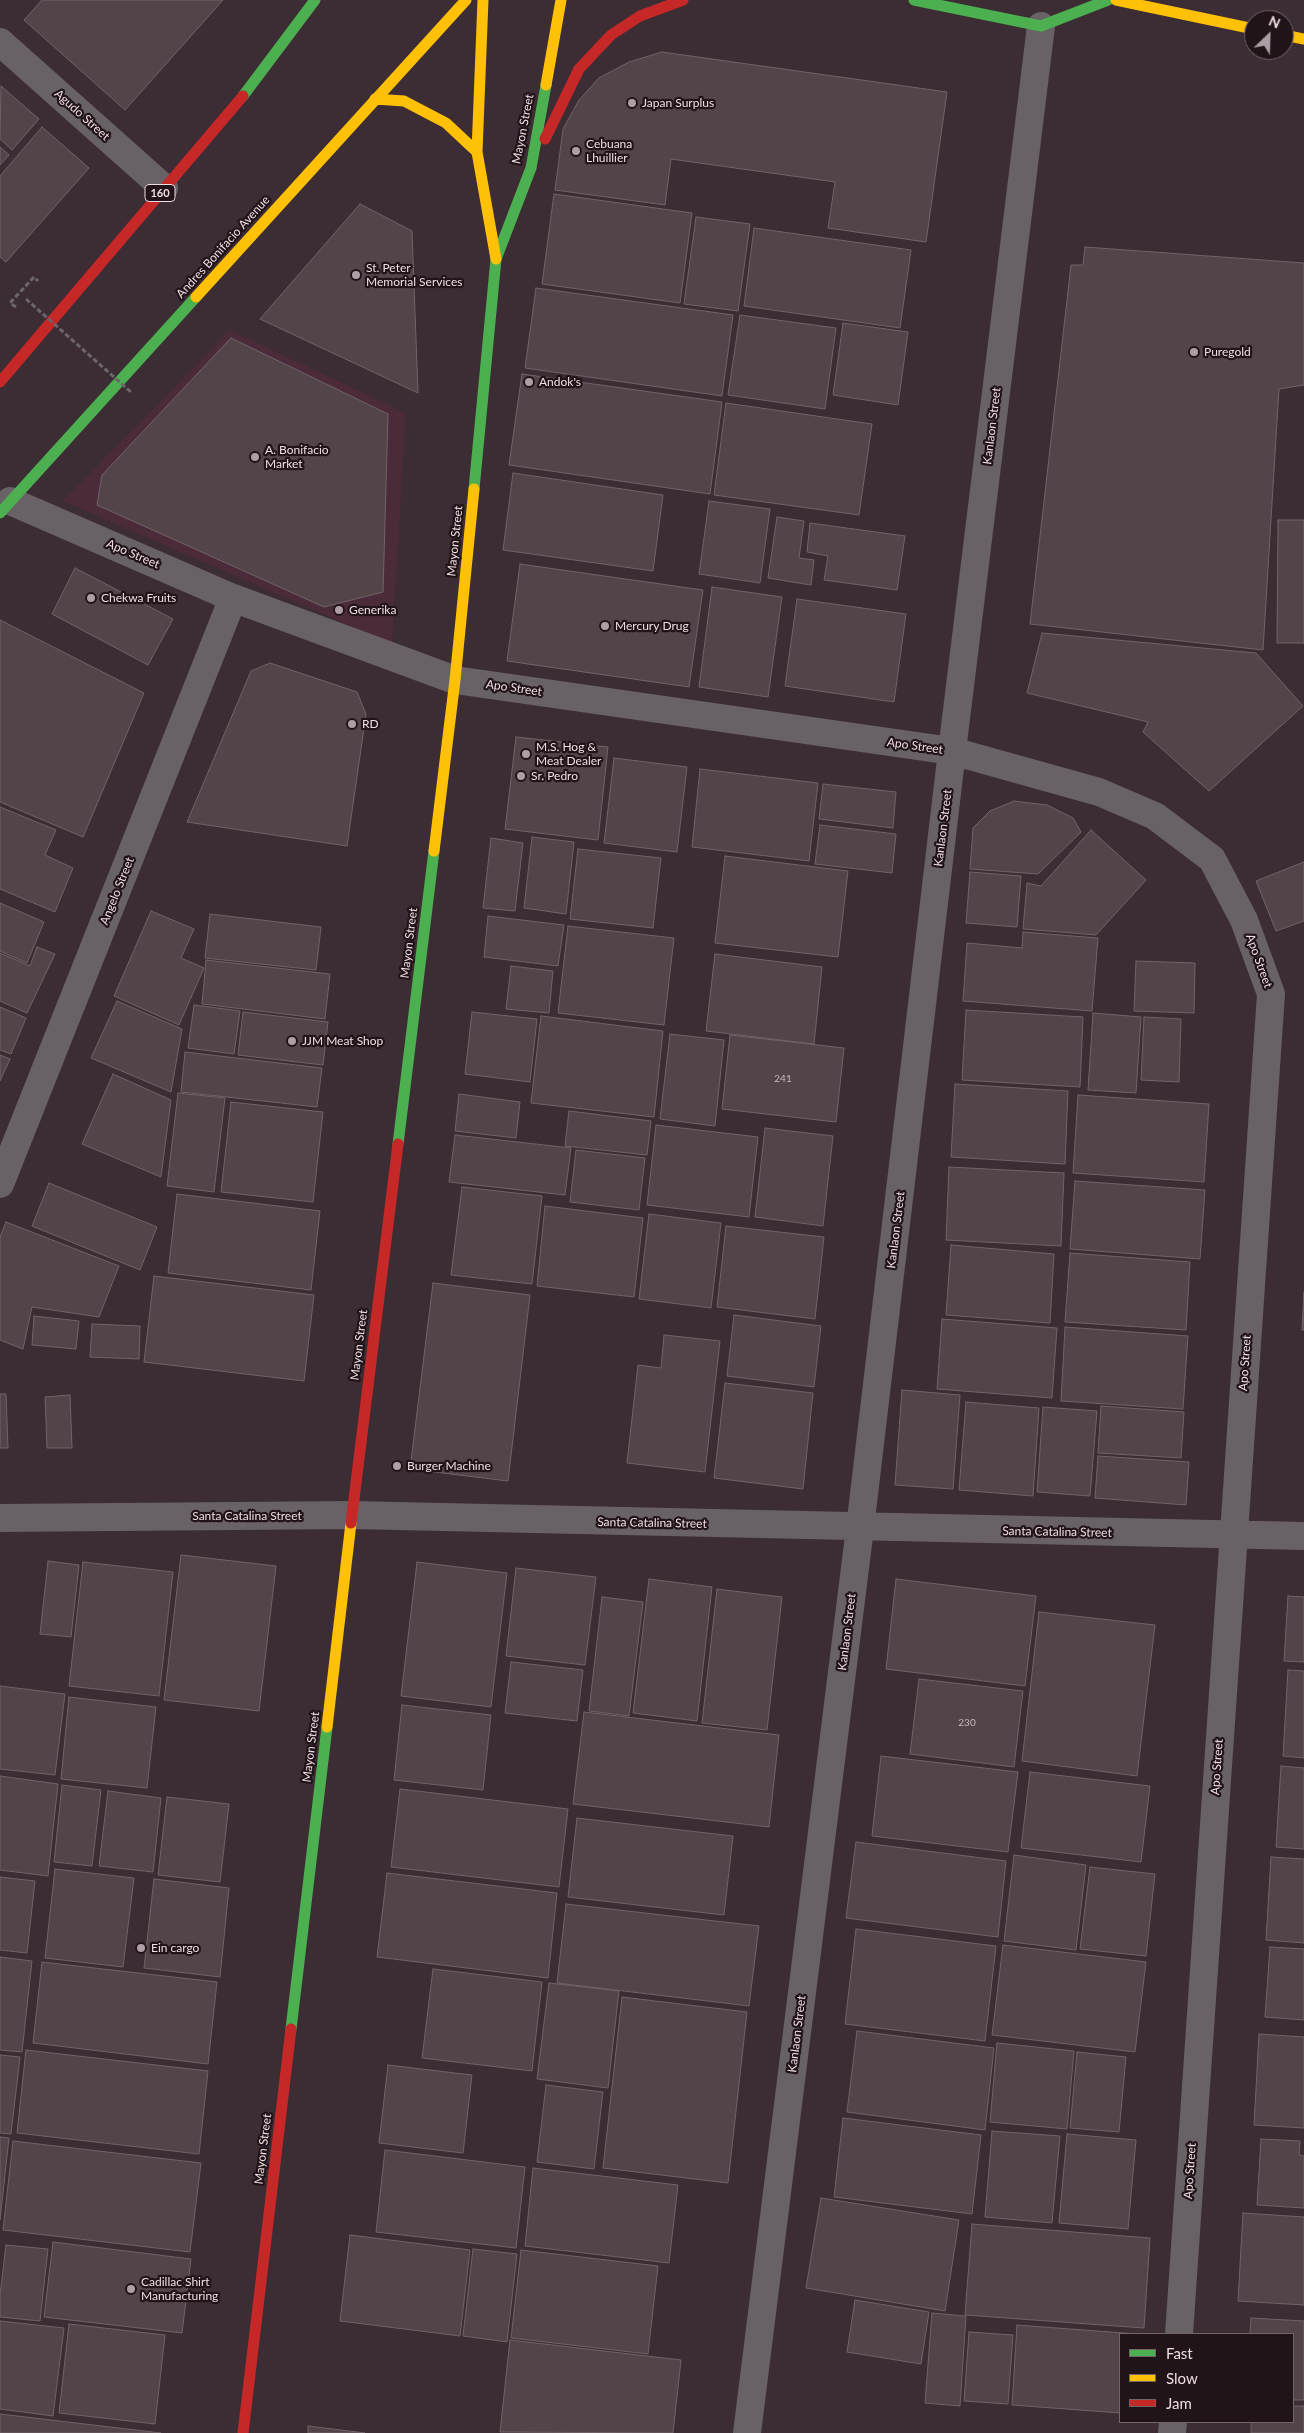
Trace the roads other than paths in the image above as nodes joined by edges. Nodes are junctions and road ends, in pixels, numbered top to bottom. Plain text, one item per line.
1 (315, 0) edge
2 (466, 0) edge
3 (483, 0) edge
4 (561, 0) edge
5 (683, 0) edge
6 (914, 0) edge
7 (1108, 0) edge
8 (1116, 0) edge
9 (1041, 26) junction
10 (1244, 27) edge
11 (0, 42) edge
12 (375, 99) junction
13 (477, 152) junction
14 (531, 168) junction
15 (164, 188) junction
16 (496, 259) junction
17 (0, 382) edge
18 (5, 507) edge
19 (233, 598) junction
20 (455, 680) junction
21 (952, 751) junction
22 (0, 1184) edge
23 (352, 1515) junction
24 (0, 1518) edge
25 (860, 1528) junction
26 (1232, 1536) junction
27 (1304, 1536) edge
28 (1179, 2333) edge
29 (243, 2433) edge
30 (747, 2433) edge

1 - 15 main road, 160
2 - 12 main road, Andres Bonifacio Avenue
3 - 13 main road, Mayon Street
4 - 14 main road, Mayon Street
5 - 14 main road
6 - 9 main road
7 - 9 main road
8 - 10 main road
9 - 21 street, Kanlaon Street
11 - 15 street, Agudo Street
12 - 13 main road
12 - 18 main road, Andres Bonifacio Avenue
13 - 16 main road, Mayon Street
14 - 16 main road, Mayon Street
15 - 17 main road, 160
16 - 20 main road, Mayon Street
18 - 19 street, Apo Street
19 - 20 street, Apo Street
19 - 22 street, Angelo Street
20 - 21 street, Apo Street
20 - 23 main road, Mayon Street
21 - 25 street, Kanlaon Street
21 - 26 street, Apo Street
23 - 24 street, Santa Catalina Street
23 - 25 street, Santa Catalina Street
23 - 29 main road, Mayon Street
25 - 26 street, Santa Catalina Street
25 - 30 street, Kanlaon Street
26 - 27 street, Santa Catalina Street
26 - 28 street, Apo Street

